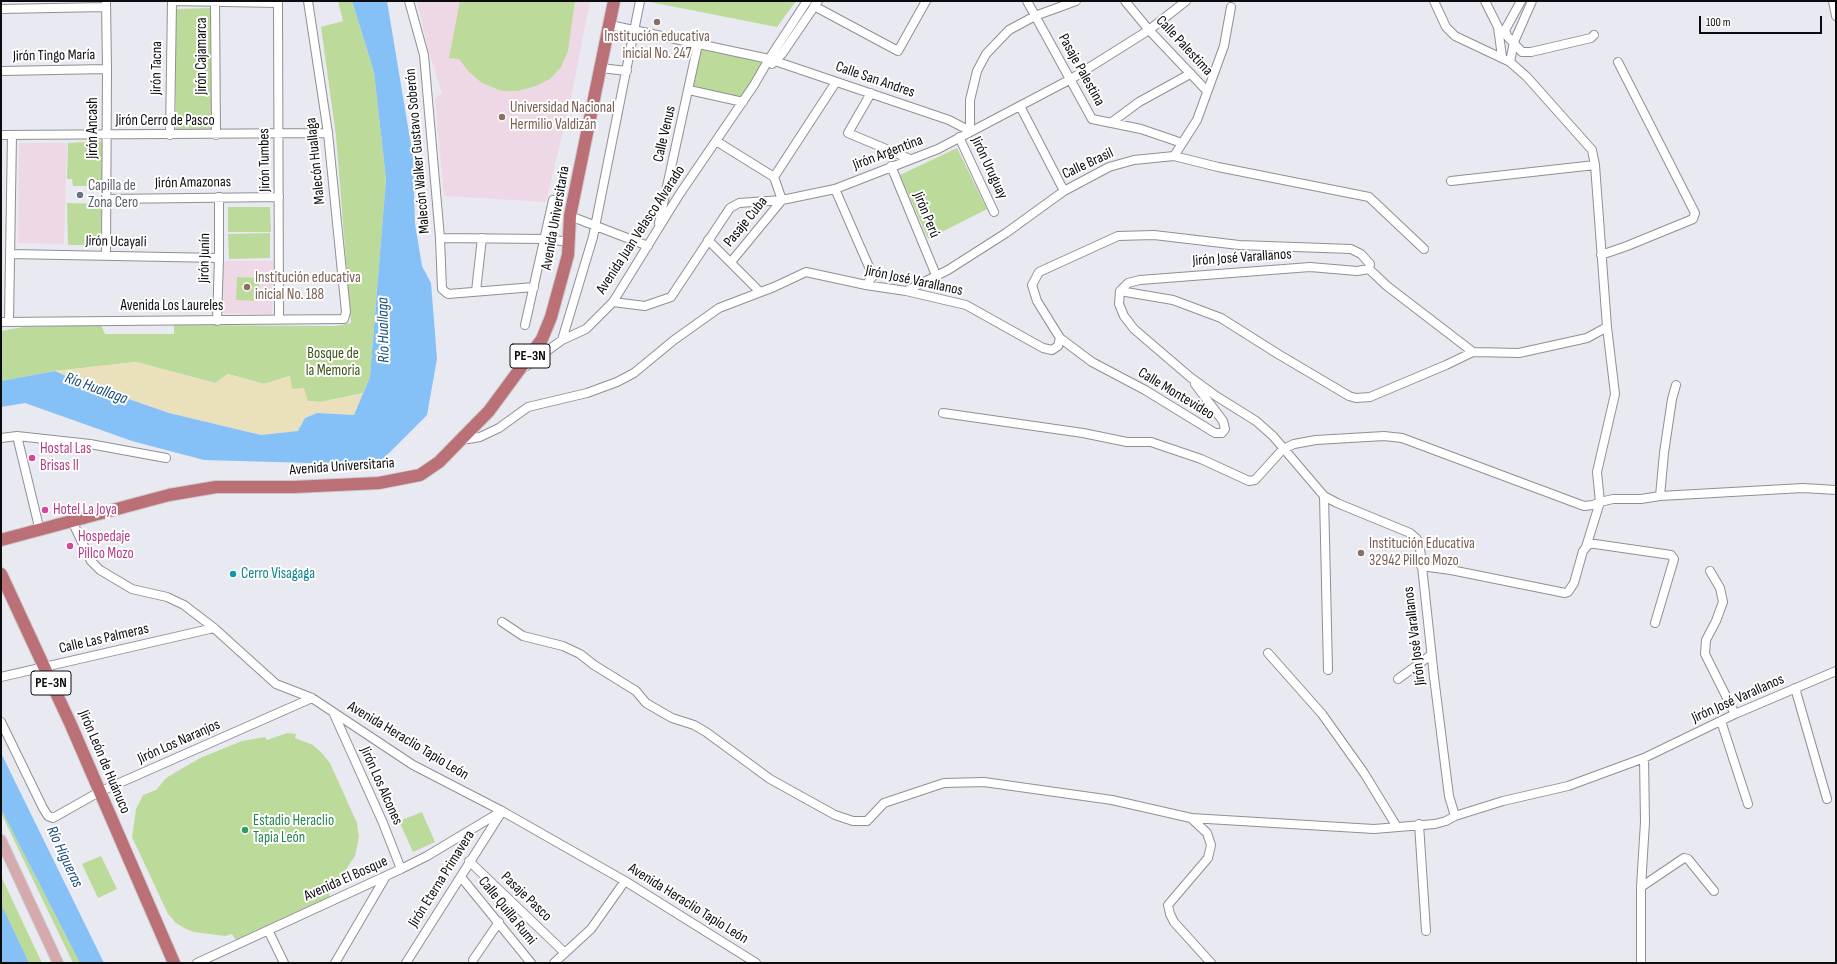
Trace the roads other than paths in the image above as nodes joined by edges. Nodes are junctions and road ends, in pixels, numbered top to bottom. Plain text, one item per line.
1 (173, 1) edge
2 (308, 1) edge
3 (409, 1) edge
4 (614, 1) edge
5 (640, 1) edge
6 (926, 1) edge
7 (1027, 1) edge
8 (1076, 1) edge
9 (1125, 1) edge
10 (1186, 1) edge
11 (1434, 1) edge
12 (1485, 1) edge
13 (1521, 1) edge
14 (1532, 1) edge
15 (1833, 1) edge
16 (215, 2) edge
17 (278, 2) edge
18 (813, 3) edge
19 (106, 4) edge
20 (1231, 7) dead end
21 (1, 9) edge
22 (1035, 16) junction
23 (1836, 16) edge
24 (610, 24) junction
25 (634, 30) junction
26 (1149, 30) junction
27 (1594, 35) dead end
28 (1514, 42) junction
29 (698, 44) junction
30 (1502, 57) junction
31 (772, 60) junction
32 (1510, 62) junction
33 (1618, 62) dead end
34 (601, 68) junction
35 (108, 69) junction
36 (1, 70) edge
37 (627, 71) junction
38 (1190, 74) junction
39 (1071, 80) junction
40 (836, 82) junction
41 (689, 90) junction
42 (1207, 91) junction
43 (871, 93) junction
44 (743, 102) junction
45 (1020, 106) junction
46 (1112, 122) junction
47 (970, 131) junction
48 (328, 133) junction
49 (279, 134) junction
50 (1, 135) edge
51 (12, 135) junction
52 (107, 135) junction
53 (170, 135) junction
54 (216, 135) junction
55 (959, 137) junction
56 (716, 141) junction
57 (1182, 143) junction
58 (1174, 156) junction
59 (910, 159) junction
60 (1595, 165) junction
61 (891, 166) junction
62 (774, 177) junction
63 (1451, 181) dead end
64 (834, 189) junction
65 (1064, 191) junction
66 (219, 196) junction
67 (280, 197) junction
68 (107, 199) junction
69 (554, 200) dead end
70 (782, 200) junction
71 (994, 212) dead end
72 (570, 216) junction
73 (595, 225) junction
74 (658, 229) junction
75 (440, 238) junction
76 (482, 238) junction
77 (546, 239) junction
78 (708, 240) junction
79 (570, 242) junction
80 (648, 246) junction
81 (1424, 249) dead end
82 (11, 254) junction
83 (1601, 255) junction
84 (106, 256) junction
85 (220, 258) junction
86 (731, 262) junction
87 (1369, 269) junction
88 (936, 275) junction
89 (866, 285) junction
90 (534, 287) junction
91 (906, 290) junction
92 (476, 291) junction
93 (1120, 291) junction
94 (760, 292) junction
95 (613, 302) junction
96 (279, 319) junction
97 (344, 319) joint
98 (5, 321) edge
99 (217, 321) junction
100 (525, 325) dead end
101 (1607, 327) junction
102 (1060, 338) junction
103 (562, 340) junction
104 (1473, 352) junction
105 (519, 372) junction
106 (1190, 377) junction
107 (1676, 385) dead end
108 (943, 413) dead end
109 (17, 436) junction
110 (1, 438) edge
111 (462, 440) junction
112 (1283, 449) junction
113 (166, 458) dead end
114 (1836, 490) edge
115 (1324, 496) junction
116 (1660, 496) junction
117 (1600, 502) junction
118 (72, 521) junction
119 (40, 531) junction
120 (1, 540) edge
121 (1586, 547) junction
122 (1421, 566) junction
123 (1710, 571) dead end
124 (1, 574) edge
125 (502, 622) dead end
126 (1655, 623) dead end
127 (214, 628) junction
128 (1268, 653) dead end
129 (1431, 655) junction
130 (44, 667) junction
131 (1328, 670) dead end
132 (1836, 671) edge
133 (1, 677) edge
134 (1398, 679) dead end
135 (1796, 688) junction
136 (312, 698) junction
137 (334, 713) junction
138 (1735, 714) junction
139 (1720, 721) junction
140 (1, 722) edge
141 (1644, 758) junction
142 (99, 792) junction
143 (1827, 799) dead end
144 (1748, 804) dead end
145 (502, 811) junction
146 (1455, 816) junction
147 (1191, 818) junction
148 (1419, 824) junction
149 (1397, 827) junction
150 (1, 840) edge
151 (469, 861) junction
152 (401, 870) junction
153 (386, 876) junction
154 (461, 877) junction
155 (626, 881) junction
156 (1641, 887) junction
157 (1714, 891) dead end
158 (499, 922) junction
159 (268, 930) junction
160 (1426, 931) dead end
161 (564, 952) junction
162 (473, 960) dead end
163 (58, 963) edge
164 (174, 963) edge
165 (197, 963) edge
166 (284, 963) edge
167 (335, 963) edge
168 (406, 963) edge
169 (531, 963) edge
170 (554, 963) edge
171 (756, 963) edge
172 (1211, 963) edge
173 (1641, 963) edge

1 - 16 street
1 - 53 street, Jirón Tacna
2 - 48 street, Malecón Huallaga
3 - 75 street, Malecón Walker Gustavo Soberón
4 - 24 highway, Avenida Universitaria / PE-3N
5 - 25 street
6 - 18 street
7 - 22 street, Pasaje Palestina
8 - 22 street
9 - 26 street, Calle Palestima
10 - 26 street, Jirón Argentina
11 - 30 street
12 - 30 street
13 - 28 street
14 - 28 street
15 - 23 street
16 - 17 street
16 - 54 street, Jirón Cajamarca
17 - 49 street, Jirón Tumbes
18 - 31 street, Avenida Juan Velasco Alvarado
19 - 21 street
19 - 35 street, Jirón Ancash
20 - 42 street
22 - 39 street, Pasaje Palestina
22 - 47 street
24 - 25 street, Calle San Andres
24 - 34 highway, Avenida Universitaria / PE-3N
25 - 29 street, Calle San Andres
25 - 37 street
26 - 38 street, Calle Palestima
26 - 39 street, Jirón Argentina
27 - 28 street
28 - 32 street
29 - 31 street, Calle San Andres
29 - 41 street, Calle Venus
30 - 32 street
31 - 40 street, Calle San Andres
31 - 44 street, Avenida Juan Velasco Alvarado
32 - 60 street
33 - 83 street
34 - 37 street
34 - 72 highway, Avenida Universitaria / PE-3N
35 - 36 street, Jirón Tingo María
35 - 52 street, Jirón Ancash
37 - 73 street
38 - 42 street, Calle Palestima
38 - 46 street
39 - 45 street, Jirón Argentina
39 - 46 street, Pasaje Palestina
40 - 43 street, Calle San Andres
40 - 62 street
41 - 44 street
41 - 74 street, Calle Venus
42 - 57 street
43 - 47 street, Calle San Andres
43 - 59 street
44 - 56 street, Avenida Juan Velasco Alvarado
45 - 47 street, Jirón Argentina
45 - 65 street
46 - 57 street, Pasaje Palestina
47 - 55 street, Jirón Argentina
48 - 49 street, Jirón Cerro de Pasco
48 - 97 street, Malecón Huallaga
49 - 54 street, Jirón Cerro de Pasco
49 - 67 street, Jirón Tumbes
50 - 51 street, Jirón Cerro de Pasco
51 - 52 street, Jirón Cerro de Pasco
51 - 82 street
52 - 53 street, Jirón Cerro de Pasco
52 - 68 street, Jirón Ancash
53 - 54 street, Jirón Cerro de Pasco
55 - 59 street, Jirón Argentina
55 - 71 street, Jirón Uruguay
56 - 62 street
56 - 74 street, Avenida Juan Velasco Alvarado
57 - 58 street
58 - 65 street, Calle Brasil
58 - 81 street
59 - 61 street, Jirón Argentina
60 - 63 street
60 - 83 street
61 - 64 street, Jirón Argentina
61 - 88 street, Jirón Perú
62 - 70 street
64 - 70 street, Jirón Argentina
64 - 89 street
65 - 88 street, Calle Brasil
66 - 67 street, Jirón Amazonas
66 - 68 street, Jirón Amazonas
66 - 85 street, Jirón Junín
67 - 96 street, Jirón Tumbes
68 - 84 street, Jirón Ancash
69 - 77 street
70 - 78 street, Jirón Argentina
70 - 86 street, Pasaje Cuba
72 - 73 street
72 - 79 highway, Avenida Universitaria / PE-3N
73 - 80 street
73 - 103 street
74 - 80 street, Avenida Juan Velasco Alvarado
75 - 76 street
75 - 92 street, Malecón Walker Gustavo Soberón
76 - 77 street
76 - 92 street
77 - 79 street
77 - 90 street
78 - 86 street
78 - 95 street, Jirón Argentina
79 - 105 highway, Avenida Universitaria / PE-3N
80 - 95 street, Avenida Juan Velasco Alvarado
82 - 84 street, Jirón Ucayali
82 - 98 street
83 - 101 street
84 - 85 street, Jirón Ucayali
85 - 99 street, Jirón Junín
86 - 94 street
87 - 93 street, Jirón José Varallanos
87 - 102 street, Jirón José Varallanos
87 - 104 street
88 - 91 street, Calle Brasil
89 - 91 street, Jirón José Varallanos
89 - 94 street, Jirón José Varallanos
90 - 92 street
90 - 100 street
91 - 102 street, Jirón José Varallanos
93 - 104 street
93 - 106 street, Jirón José Varallanos
94 - 111 street, Jirón José Varallanos
95 - 103 street, Avenida Juan Velasco Alvarado
96 - 97 street, Avenida Los Laureles
96 - 99 street, Avenida Los Laureles
98 - 99 street, Avenida Los Laureles
101 - 104 street
101 - 117 street
102 - 106 street, Calle Montevideo
103 - 105 street, Avenida Juan Velasco Alvarado
105 - 111 highway, Avenida Universitaria / PE-3N
106 - 112 street, Jirón José Varallanos
107 - 116 street
108 - 112 street
109 - 110 street
109 - 113 street
109 - 119 street
111 - 118 highway, Avenida Universitaria / PE-3N
112 - 115 street, Jirón José Varallanos
112 - 117 street
114 - 116 street
115 - 122 street, Jirón José Varallanos
115 - 131 street
116 - 117 street
117 - 121 street
118 - 119 highway, PE-3N
118 - 127 street, Avenida Heraclio Tapio León
119 - 120 highway, PE-3N
121 - 122 street
121 - 126 street
122 - 129 street, Jirón José Varallanos
123 - 138 street
124 - 130 highway, Jirón León de Huánuco / PE-3N
125 - 147 street
127 - 130 street, Calle Las Palmeras
127 - 136 street, Avenida Heraclio Tapio León
128 - 149 street
129 - 134 street
129 - 146 street, Jirón José Varallanos
130 - 133 street, Calle Las Palmeras
130 - 142 highway, Jirón León de Huánuco / PE-3N
132 - 135 street, Jirón José Varallanos
135 - 138 street, Jirón José Varallanos
135 - 143 street
136 - 137 street, Avenida Heraclio Tapio León
136 - 142 street, Jirón Los Naranjos
137 - 145 street, Avenida Heraclio Tapio León
137 - 152 street, Jirón Los Alcones
138 - 139 street, Jirón José Varallanos
139 - 141 street, Jirón José Varallanos
139 - 144 street
140 - 142 street, Jirón Los Naranjos
141 - 146 street, Jirón José Varallanos
141 - 156 street
142 - 164 highway, Jirón León de Huánuco / PE-3N
145 - 151 street, Jirón Eterna Primavera
145 - 152 street, Avenida El Bosque
145 - 155 street, Avenida Heraclio Tapio León
146 - 148 street
147 - 149 street
147 - 172 street
148 - 149 street
148 - 160 street
150 - 163 main road
151 - 154 street, Jirón Eterna Primavera
151 - 161 street, Pasaje Pasco
152 - 153 street, Avenida El Bosque
153 - 159 street, Avenida El Bosque
153 - 167 street
154 - 158 street, Calle Quilla Rumi
154 - 168 street, Jirón Eterna Primavera
155 - 161 street
155 - 171 street, Avenida Heraclio Tapio León
156 - 157 street
156 - 173 street
158 - 162 street
158 - 169 street, Calle Quilla Rumi
159 - 165 street, Avenida El Bosque
159 - 166 street
161 - 170 street

